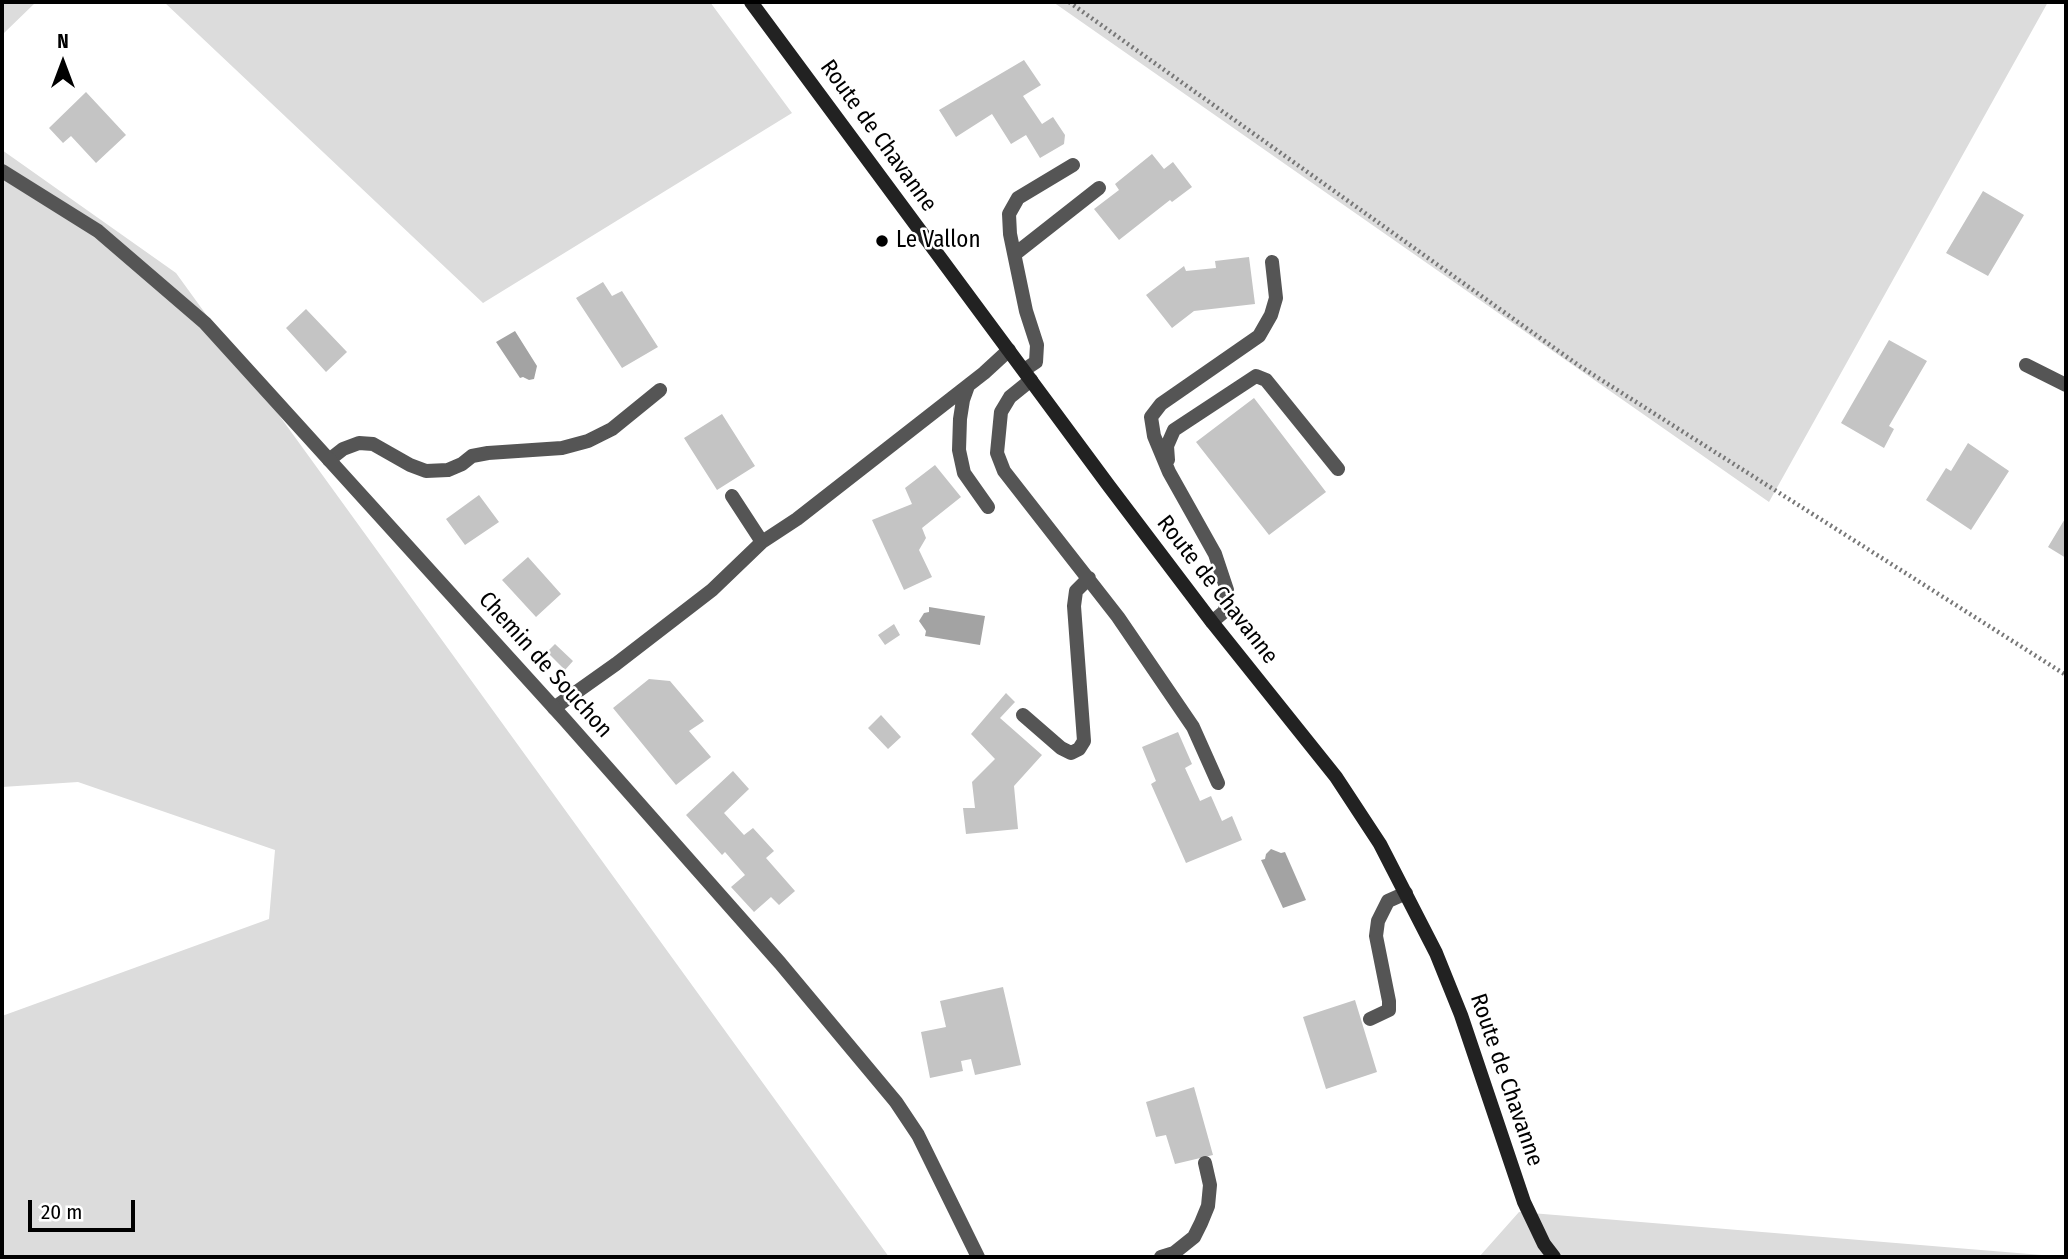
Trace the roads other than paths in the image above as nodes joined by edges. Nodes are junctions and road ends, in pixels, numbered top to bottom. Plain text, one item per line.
1 (751, 2) edge
2 (1073, 165) dead end
3 (2, 172) edge
4 (1099, 188) dead end
5 (1015, 254) junction
6 (1272, 261) dead end
7 (1009, 350) junction
8 (2026, 365) dead end
9 (1028, 375) junction
10 (968, 385) junction
11 (2066, 385) edge
12 (660, 390) dead end
13 (329, 460) junction
14 (1338, 470) dead end
15 (1169, 472) junction
16 (732, 496) dead end
17 (988, 507) dead end
18 (762, 542) junction
19 (1088, 578) junction
20 (1212, 622) junction
21 (554, 708) junction
22 (1023, 715) dead end
23 (1218, 783) dead end
24 (1406, 893) junction
25 (1370, 1019) dead end
26 (1205, 1163) dead end
27 (978, 1257) edge
28 (1161, 1257) edge
29 (1554, 1257) edge

1 - 7 main road, Route de Chavanne
2 - 5 street
3 - 13 street, Chemin de Souchon
4 - 5 street
5 - 9 street
6 - 15 street
7 - 9 main road, Route de Chavanne
7 - 10 street
8 - 11 street
9 - 19 street
9 - 20 main road, Route de Chavanne
10 - 17 street
10 - 18 street
12 - 13 street
13 - 21 street, Chemin de Souchon
14 - 15 street
15 - 20 street
16 - 18 street
18 - 21 street
19 - 22 street
19 - 23 street
20 - 24 main road, Route de Chavanne
21 - 27 street, Chemin de Souchon
24 - 25 street
24 - 29 main road, Route de Chavanne
26 - 28 street

